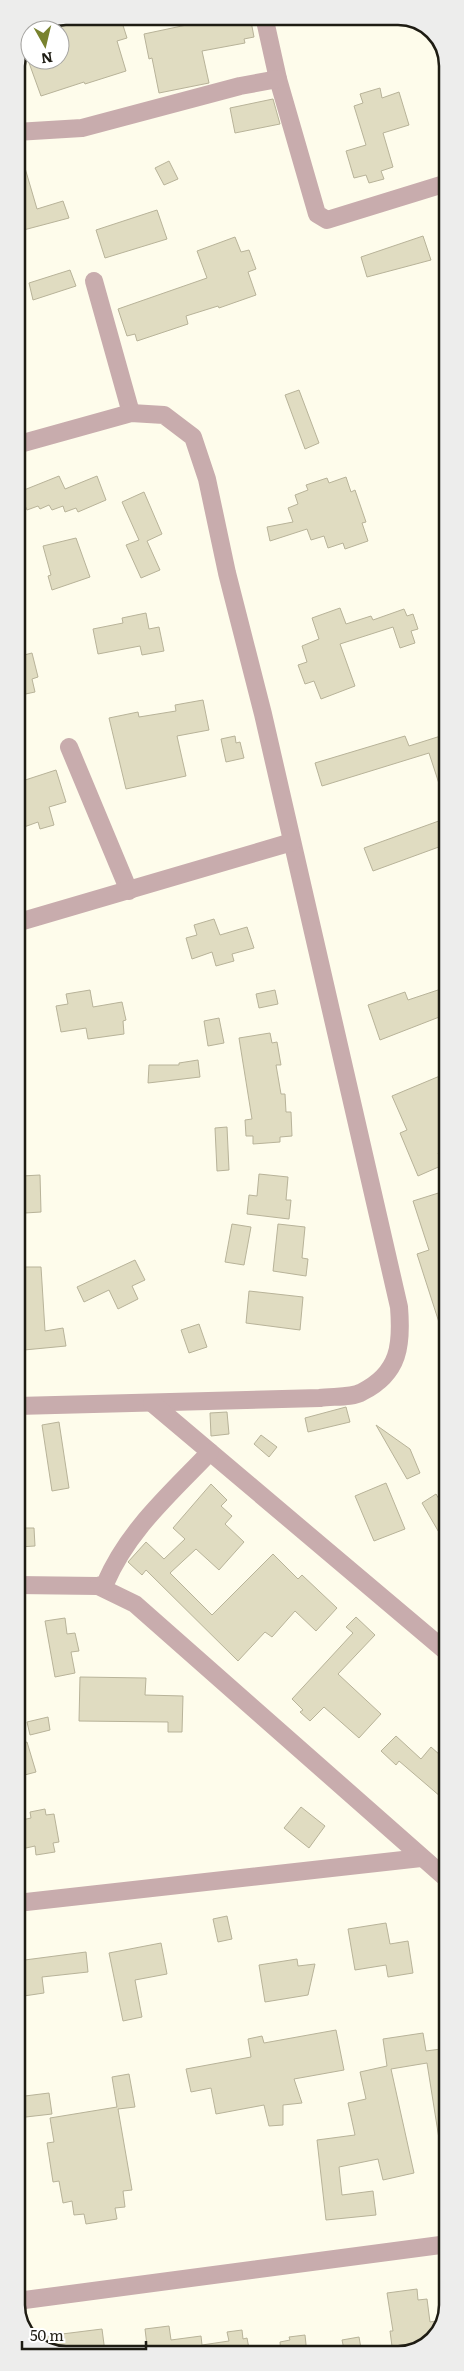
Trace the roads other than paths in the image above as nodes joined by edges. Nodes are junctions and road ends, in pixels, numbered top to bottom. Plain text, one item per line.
1 (266, 25) edge
2 (278, 79) junction
3 (25, 131) edge
4 (439, 185) edge
5 (94, 281) dead end
6 (131, 413) junction
7 (25, 442) edge
8 (69, 747) dead end
9 (292, 842) junction
10 (129, 892) junction
11 (25, 921) edge
12 (152, 1403) junction
13 (25, 1406) edge
14 (210, 1452) junction
15 (25, 1585) edge
16 (98, 1586) junction
17 (439, 1645) edge
18 (421, 1858) junction
19 (439, 1873) edge
20 (25, 1902) edge
21 (439, 2245) edge
22 (25, 2300) edge

1 - 2 street
2 - 3 street
2 - 4 street
5 - 6 street
6 - 7 street
6 - 9 street
8 - 10 street
9 - 10 street
9 - 12 street
10 - 11 street
12 - 13 street
12 - 14 street
14 - 16 street
14 - 17 street
15 - 16 street
16 - 18 street
18 - 19 street
18 - 20 street
21 - 22 street

